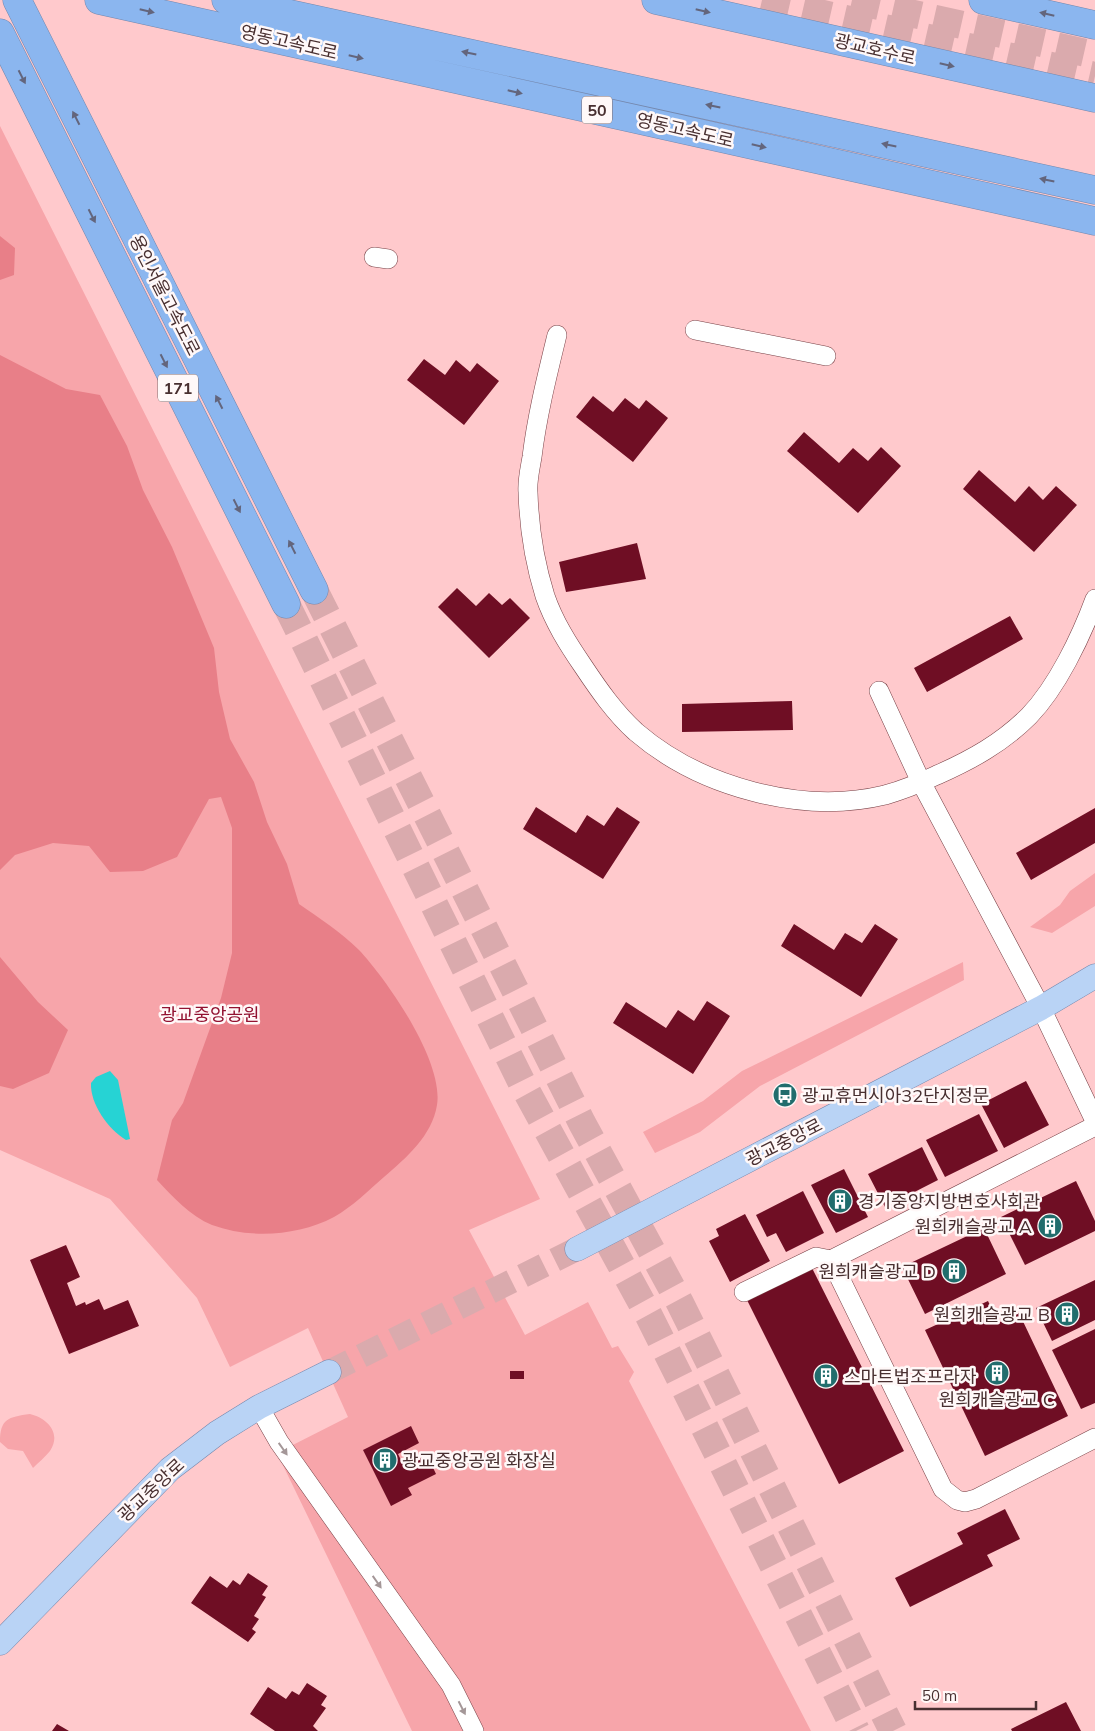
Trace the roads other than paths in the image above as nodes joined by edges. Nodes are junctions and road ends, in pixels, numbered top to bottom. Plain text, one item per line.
1 (17, 0) edge
2 (99, 0) edge
3 (226, 0) edge
4 (656, 0) edge
5 (983, 0) edge
6 (1095, 25) edge
7 (0, 33) edge
8 (1095, 98) edge
9 (1095, 190) edge
10 (1095, 221) edge
11 (694, 330) dead end
12 (557, 335) dead end
13 (826, 356) dead end
14 (314, 590) tunnel mouth
15 (1095, 599) edge
16 (286, 604) tunnel mouth
17 (879, 691) dead end
18 (921, 782) junction
19 (1095, 976) edge
20 (1041, 1008) junction
21 (1095, 1121) edge
22 (1095, 1126) edge
23 (577, 1250) tunnel mouth
24 (831, 1260) junction
25 (744, 1292) dead end
26 (329, 1372) tunnel mouth
27 (259, 1407) junction
28 (1095, 1438) edge
29 (0, 1643) edge
30 (474, 1731) edge

14 -> 1 highway, 용인서울고속도로 / 171
2 -> 10 highway, 영동고속도로 / 50
9 -> 3 highway, 영동고속도로 / 50
4 -> 8 highway, 광교호수로
6 -> 5 highway
7 -> 16 highway, 용인서울고속도로 / 171
11 - 13 street
12 - 18 street
15 - 18 street
17 - 18 street
18 - 20 street
19 - 20 main road, 광교중앙로
20 - 21 street
20 - 23 main road, 광교중앙로
22 - 24 street
24 - 25 street
24 - 28 street
26 - 27 main road, 광교중앙로
27 - 29 main road, 광교중앙로
27 -> 30 street

